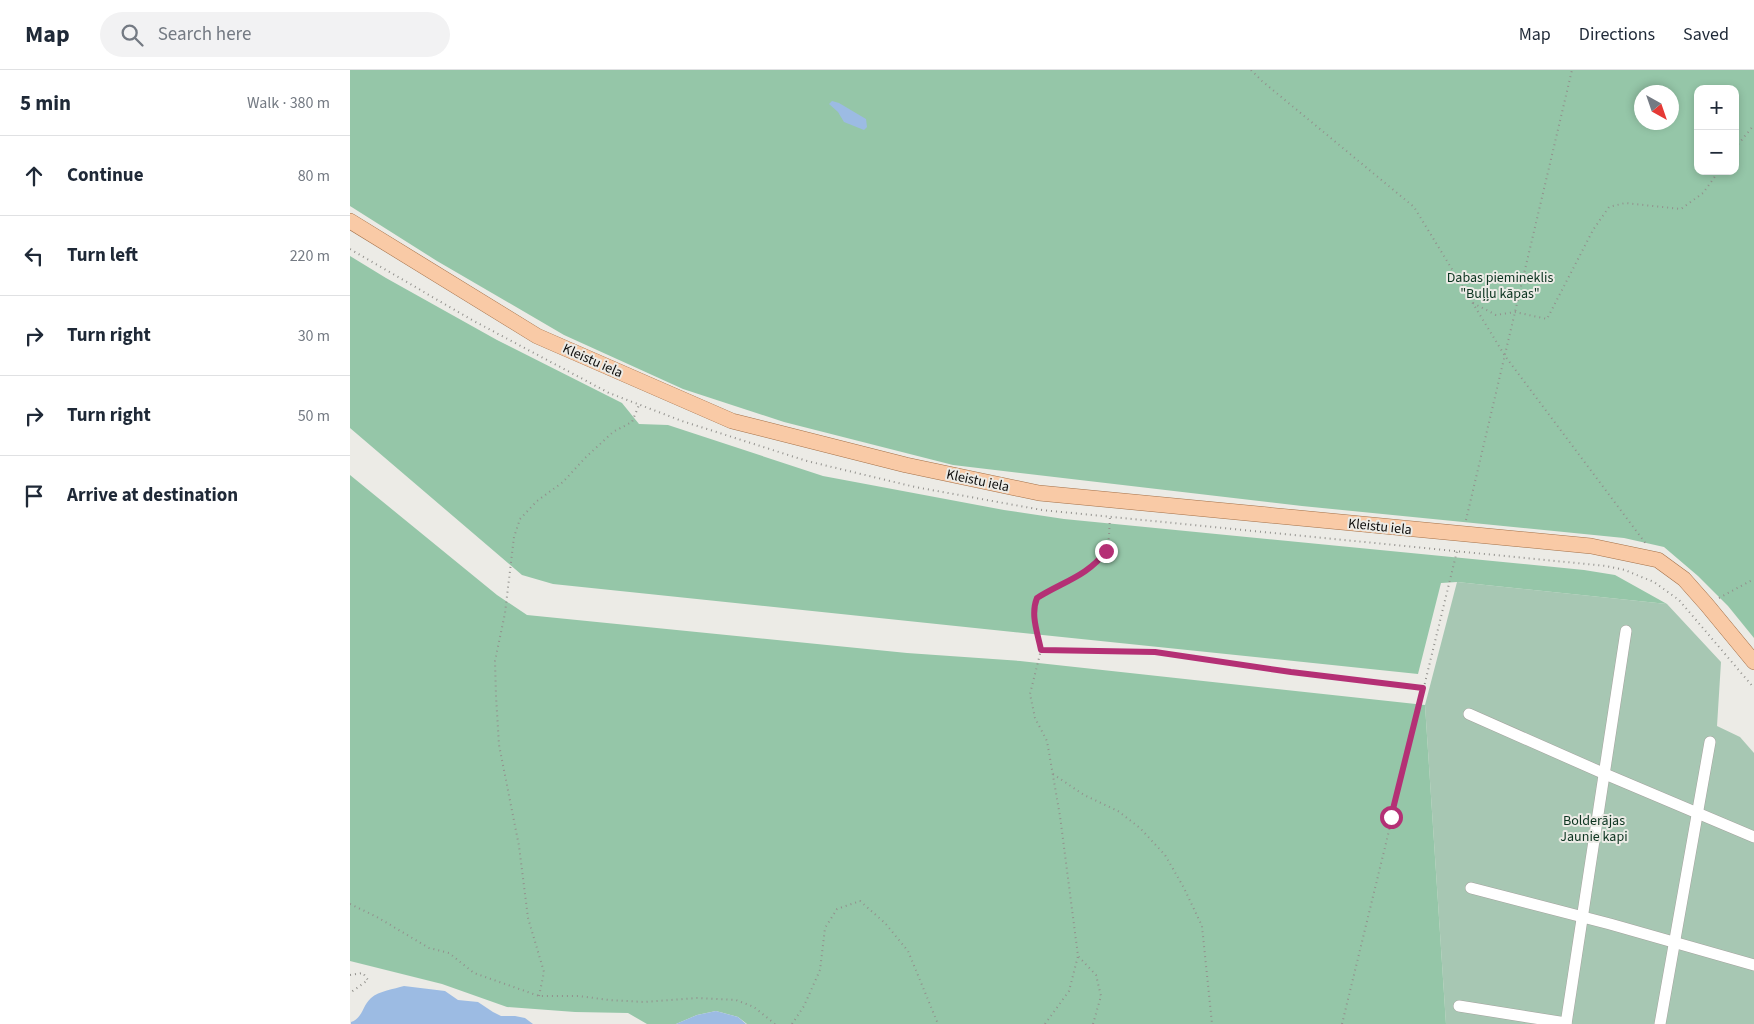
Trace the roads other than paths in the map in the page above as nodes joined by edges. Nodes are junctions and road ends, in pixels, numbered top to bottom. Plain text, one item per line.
1 (350, 222) edge
2 (1626, 631) dead end
3 (1754, 662) edge
4 (1469, 714) dead end
5 (1710, 742) dead end
6 (1604, 774) junction
7 (1697, 813) junction
8 (1754, 837) edge
9 (1470, 888) dead end
10 (1582, 917) junction
11 (1675, 943) junction
12 (1754, 965) edge
13 (1459, 1006) dead end
14 (1566, 1023) edge
15 (1660, 1024) edge

1 - 3 main road, Kleistu iela
2 - 6 lane
4 - 6 lane
5 - 7 lane
6 - 7 lane
6 - 10 lane
7 - 8 lane
7 - 11 lane
9 - 10 lane
10 - 11 lane
10 - 14 lane
11 - 12 lane
11 - 15 lane
13 - 14 lane

